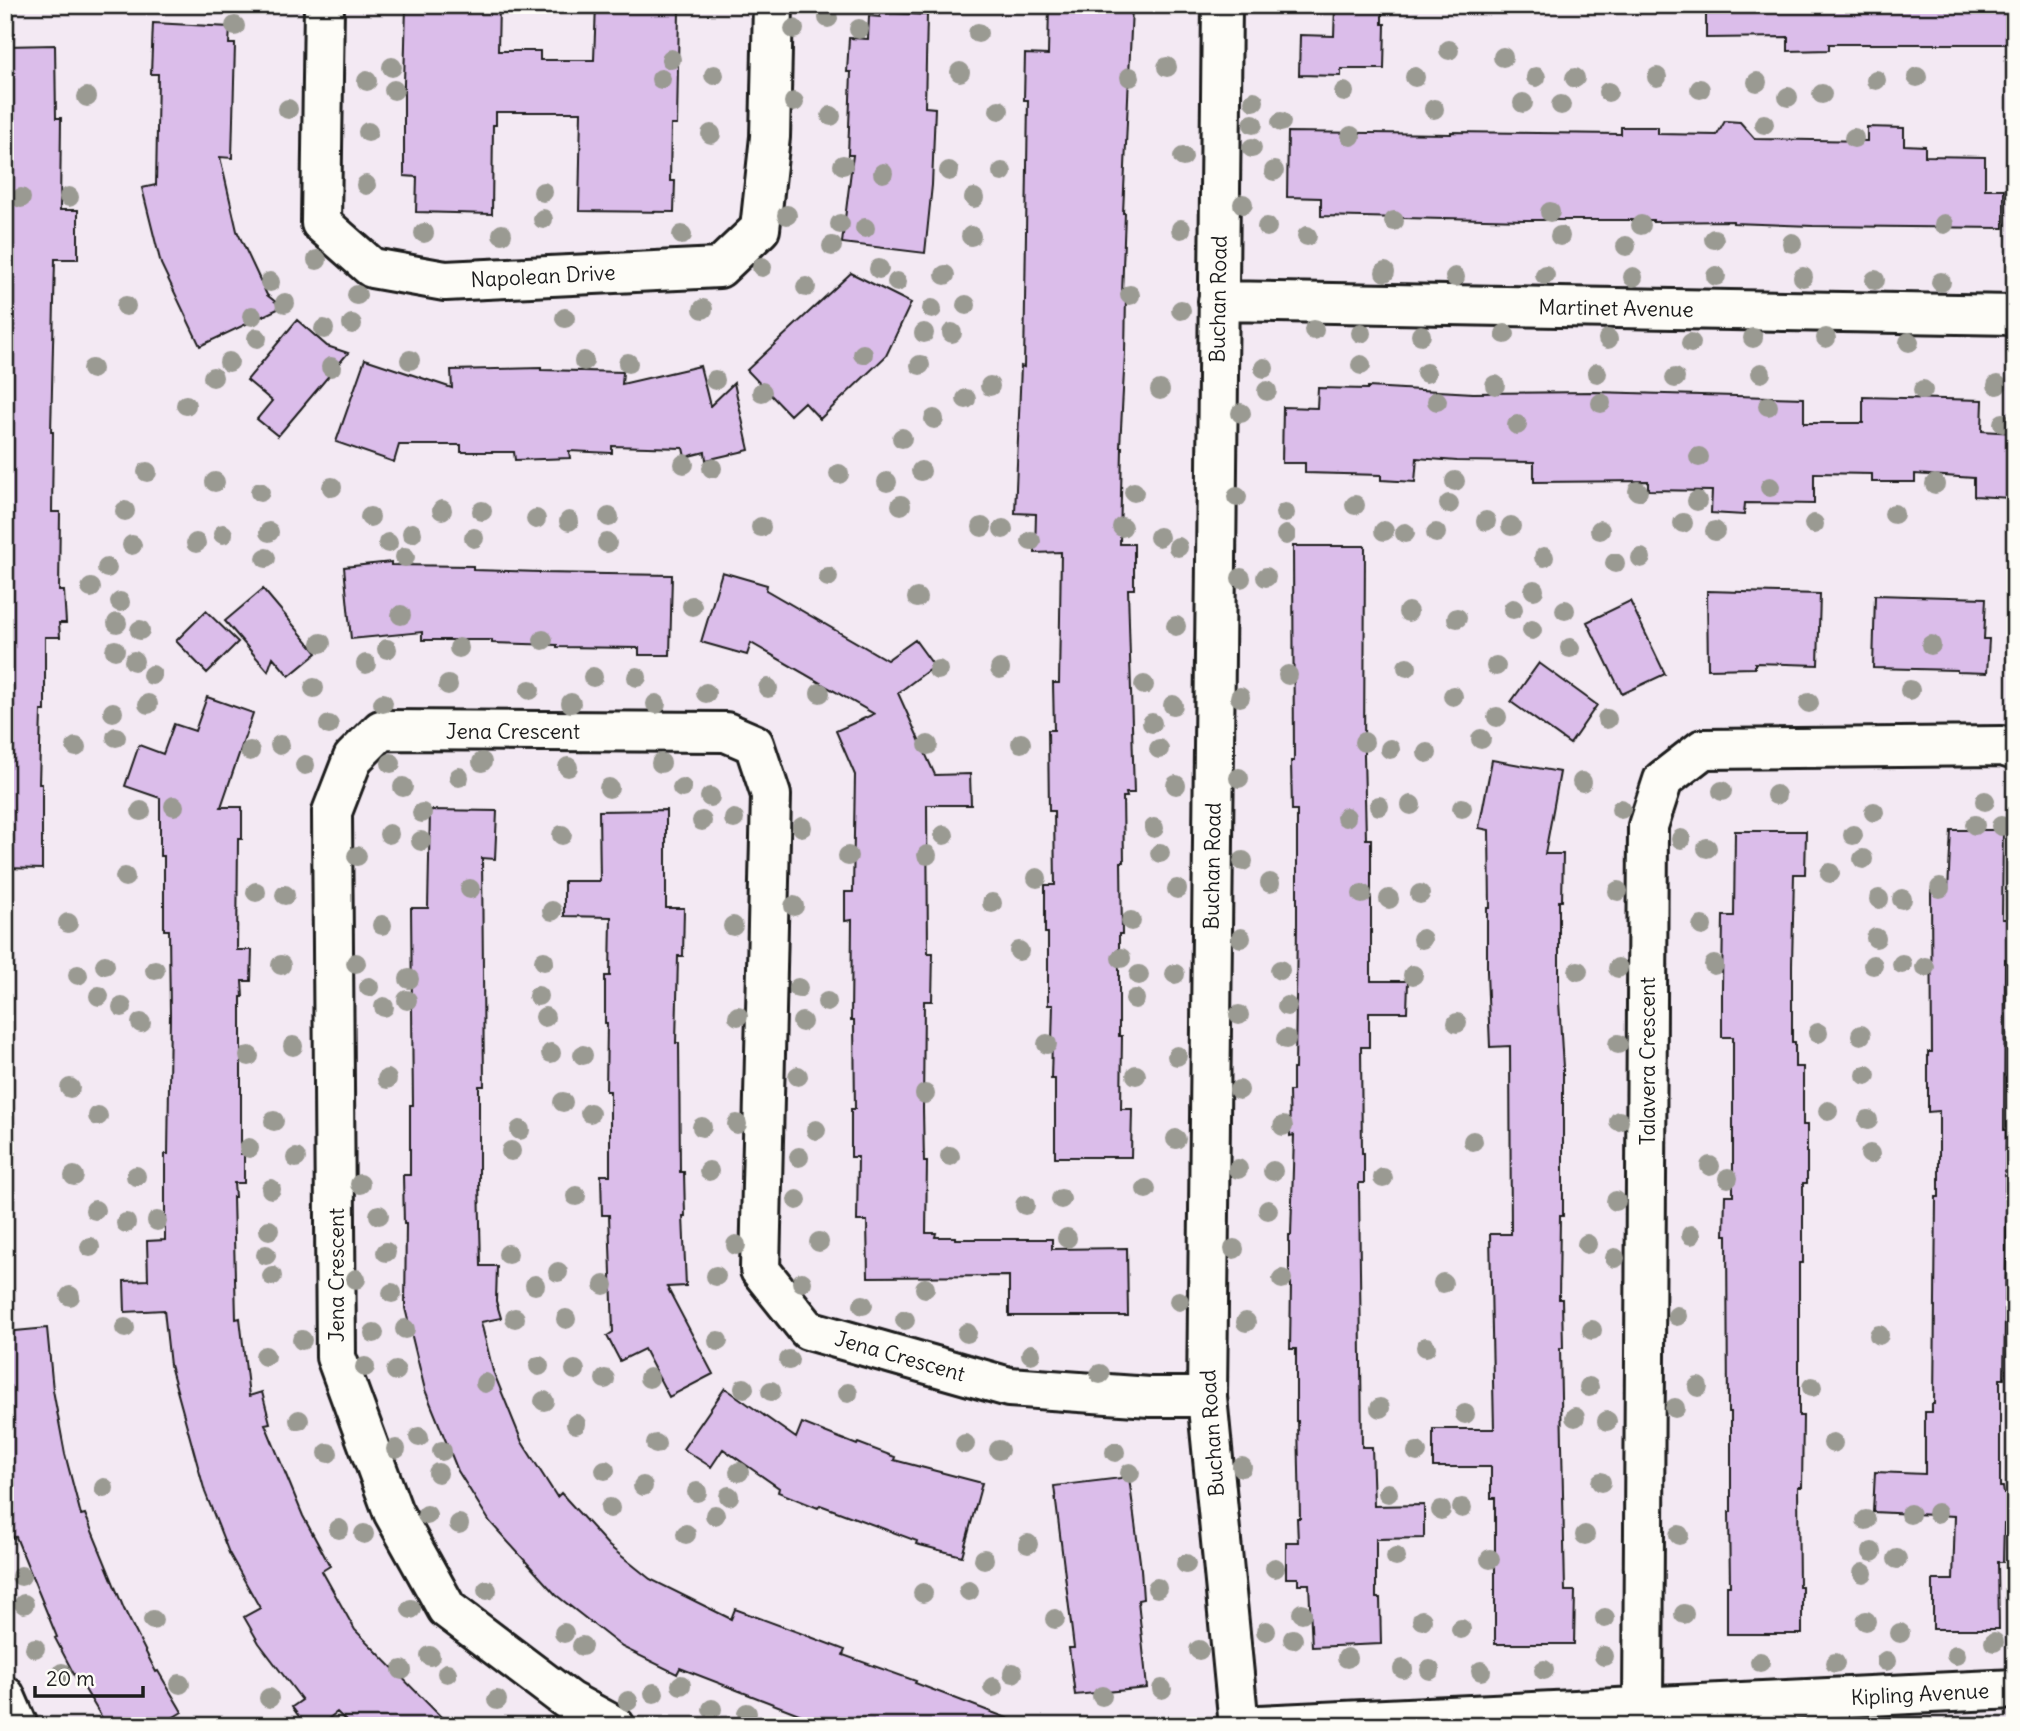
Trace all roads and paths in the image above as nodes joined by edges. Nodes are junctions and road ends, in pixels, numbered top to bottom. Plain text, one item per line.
1 (324, 5) edge
2 (772, 5) edge
3 (1222, 5) edge
4 (1218, 301) junction
5 (2015, 315) edge
6 (2015, 750) edge
7 (1207, 1396) junction
8 (2015, 1689) edge
9 (5, 1696) edge
10 (1643, 1708) junction
11 (18, 1726) edge
12 (615, 1726) edge
13 (1239, 1726) edge

1 - 2 street, Napolean Drive
3 - 4 street, Buchan Road
4 - 5 street, Martinet Avenue
4 - 7 street, Buchan Road
6 - 10 street, Talavera Crescent
7 - 12 street, Jena Crescent
7 - 13 street, Buchan Road
8 - 10 street, Kipling Avenue
9 - 11 street
10 - 13 street, Kipling Avenue

